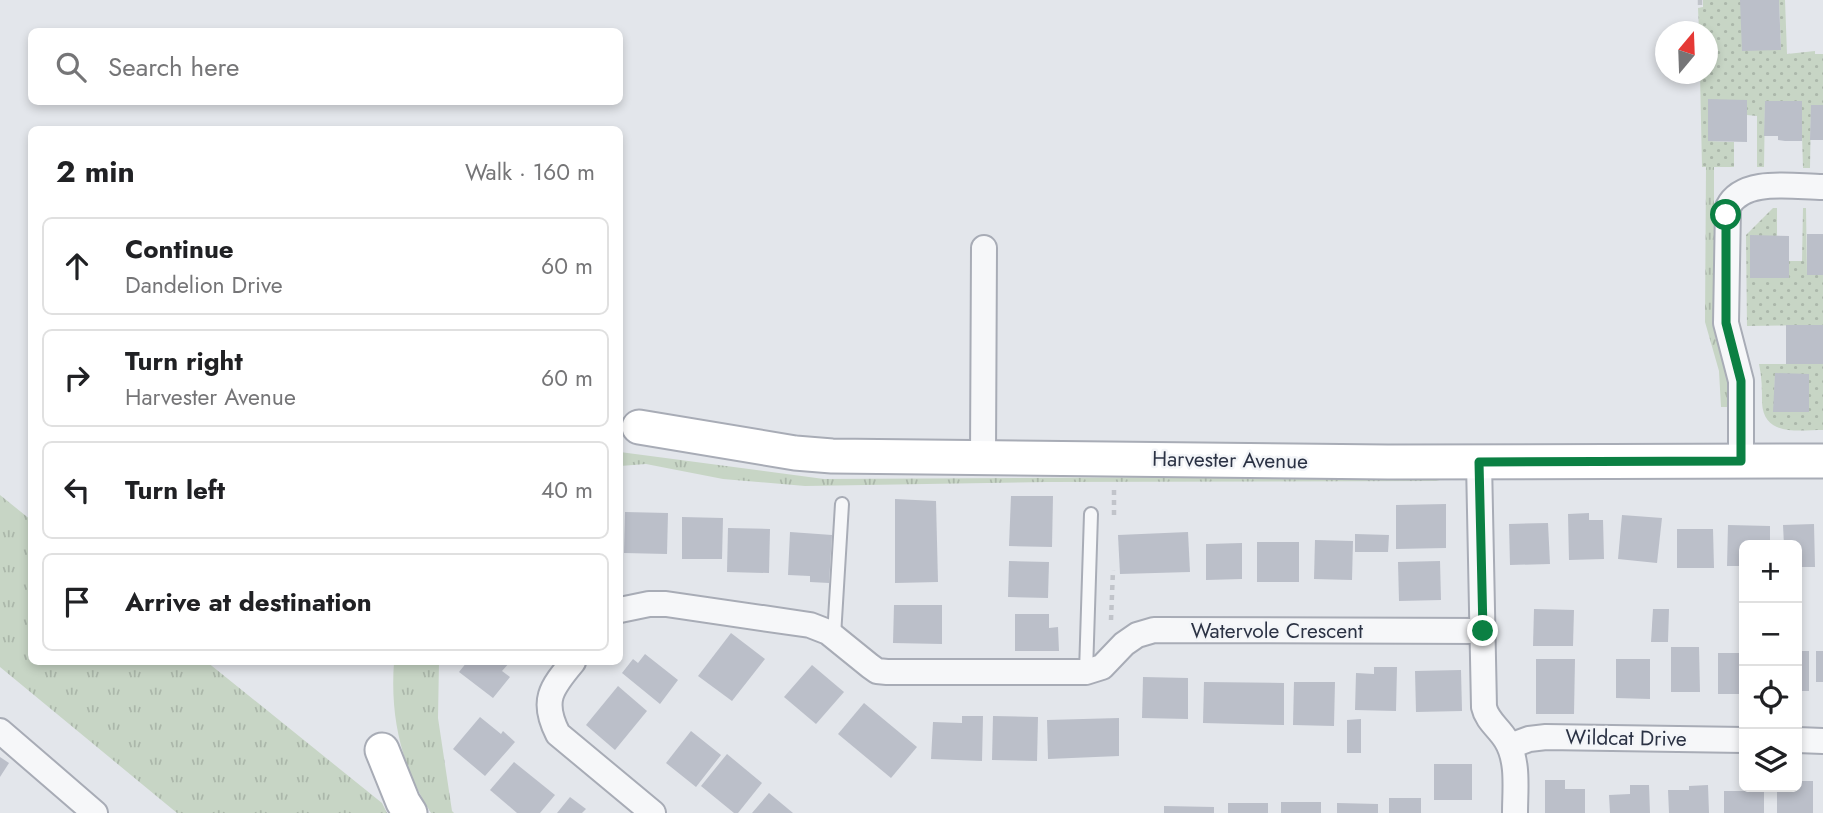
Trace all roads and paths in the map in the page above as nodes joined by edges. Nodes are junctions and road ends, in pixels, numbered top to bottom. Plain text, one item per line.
1 (1823, 187) edge
2 (984, 248) dead end
3 (639, 427) dead end
4 (983, 456) junction
5 (1741, 461) junction
6 (1823, 461) edge
7 (1479, 462) junction
8 (842, 504) dead end
9 (1091, 514) dead end
10 (623, 609) edge
11 (1483, 631) junction
12 (834, 637) junction
13 (571, 665) edge
14 (1086, 672) junction
15 (0, 731) edge
16 (1739, 740) edge
17 (1802, 740) edge
18 (1823, 741) edge
19 (1510, 746) junction
20 (382, 750) dead end
21 (96, 813) edge
22 (410, 813) edge
23 (653, 813) edge
24 (1515, 813) edge

1 - 5 street
2 - 4 street
3 - 4 street, Harvester Avenue
4 - 7 street, Harvester Avenue
5 - 6 street, Harvester Avenue
5 - 7 street, Harvester Avenue
7 - 11 street
8 - 12 lane
9 - 14 lane
10 - 12 street
11 - 14 street, Watervole Crescent
11 - 19 street
12 - 14 street
13 - 23 street
15 - 21 street
16 - 19 street, Wildcat Drive
17 - 18 street
19 - 24 street
20 - 22 street

